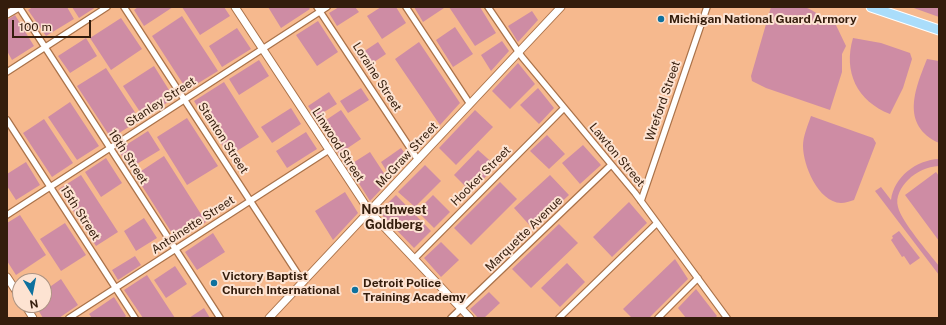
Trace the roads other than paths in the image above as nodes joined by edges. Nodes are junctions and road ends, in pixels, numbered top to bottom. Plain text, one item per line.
1 (19, 7) edge
2 (107, 7) edge
3 (124, 7) edge
4 (235, 7) edge
5 (327, 7) edge
6 (406, 7) edge
7 (488, 7) edge
8 (561, 7) edge
9 (707, 7) edge
10 (871, 7) edge
11 (319, 9) edge
12 (7, 14) edge
13 (939, 30) edge
14 (45, 48) junction
15 (262, 50) junction
16 (519, 52) junction
17 (7, 72) edge
18 (184, 100) junction
19 (470, 104) junction
20 (564, 108) junction
21 (7, 120) edge
22 (109, 148) junction
23 (329, 150) junction
24 (418, 160) junction
25 (611, 165) junction
26 (50, 187) junction
27 (250, 201) junction
28 (641, 201) junction
29 (370, 212) junction
30 (7, 215) edge
31 (657, 223) junction
32 (175, 250) junction
33 (414, 259) junction
34 (698, 278) junction
35 (303, 282) junction
36 (115, 288) junction
37 (461, 308) junction
38 (69, 318) edge
39 (135, 318) edge
40 (220, 318) edge
41 (269, 318) edge
42 (451, 318) edge
43 (470, 318) edge
44 (559, 318) edge
45 (658, 318) edge
46 (727, 318) edge

1 - 12 street
1 - 14 street, 16th Street
2 - 14 street
3 - 18 street, Stanton Street
4 - 15 street, Linwood Street
5 - 11 street, Stanley Street
6 - 19 street
7 - 16 street, Lawton Street
8 - 16 street, McGraw Street
9 - 28 street, Wreford Street
10 - 13 main road
11 - 15 street, Stanley Street
11 - 24 street, Loraine Street
14 - 17 street
14 - 22 street, 16th Street
15 - 18 street, Stanley Street
15 - 23 street, Linwood Street
16 - 19 street, McGraw Street
16 - 20 street, Lawton Street
18 - 22 street, Stanley Street
18 - 27 street, Stanton Street
19 - 24 street, McGraw Street
20 - 25 street, Lawton Street
20 - 33 street, Hooker Street
21 - 26 street, 15th Street
22 - 26 street, Stanley Street
22 - 32 street, 16th Street
23 - 27 street, Antoinette Street
23 - 29 street, Linwood Street
24 - 29 street, McGraw Street
25 - 28 street, Lawton Street
25 - 37 street, Marquette Avenue
26 - 30 street, Stanley Street
26 - 36 street, 15th Street
27 - 32 street, Antoinette Street
27 - 35 street, Stanton Street
28 - 31 street, Lawton Street
29 - 33 street, Linwood Street
29 - 35 street, McGraw Street
31 - 34 street, Lawton Street
31 - 44 street
32 - 36 street, Antoinette Street
32 - 40 street, 16th Street
33 - 37 street, Linwood Street
34 - 45 street
34 - 46 street, Lawton Street
35 - 41 street, McGraw Street
36 - 38 street, Antoinette Street
36 - 39 street, 15th Street
37 - 42 street, Marquette Avenue
37 - 43 street, Linwood Street

